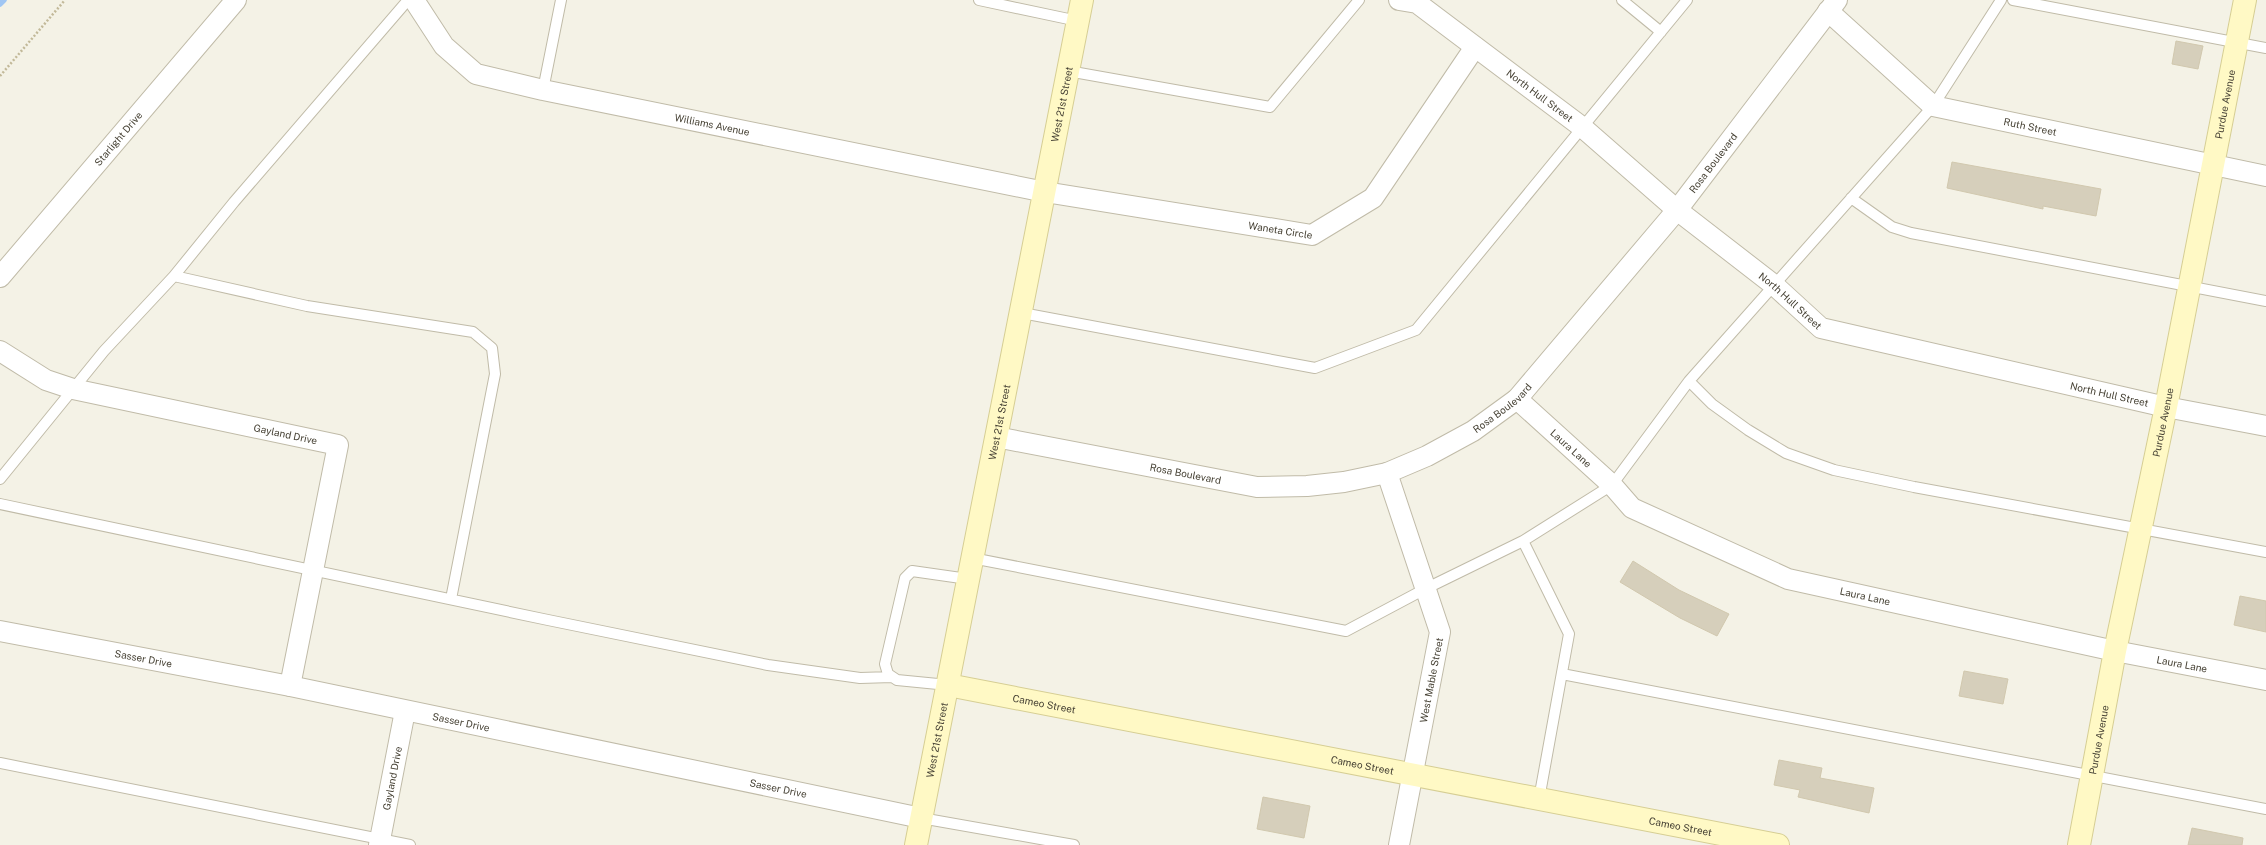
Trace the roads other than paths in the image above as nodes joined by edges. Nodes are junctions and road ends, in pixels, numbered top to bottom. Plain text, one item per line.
1 (236, 0) edge
2 (408, 0) edge
3 (414, 0) edge
4 (561, 0) edge
5 (979, 0) edge
6 (1359, 0) edge
7 (1399, 0) edge
8 (1622, 0) edge
9 (1687, 0) edge
10 (2001, 0) edge
11 (2013, 0) edge
12 (2245, 0) edge
13 (1022, 4) edge
14 (1833, 6) edge
15 (1080, 10) edge
16 (1661, 32) junction
17 (2236, 42) junction
18 (1475, 47) junction
19 (2266, 48) edge
20 (1068, 71) junction
21 (543, 90) junction
22 (1934, 106) junction
23 (1582, 127) junction
24 (2212, 166) junction
25 (2266, 176) edge
26 (1045, 192) junction
27 (1851, 198) junction
28 (1677, 210) junction
29 (174, 276) junction
30 (0, 277) edge
31 (1774, 285) junction
32 (2189, 286) junction
33 (2266, 301) edge
34 (1022, 312) junction
35 (0, 351) edge
36 (1690, 381) junction
37 (73, 389) junction
38 (1517, 399) junction
39 (2166, 407) junction
40 (2266, 426) edge
41 (996, 437) junction
42 (1387, 473) junction
43 (0, 479) edge
44 (1612, 485) junction
45 (0, 504) edge
46 (2141, 527) junction
47 (1524, 540) junction
48 (2266, 552) edge
49 (972, 558) junction
50 (314, 569) junction
51 (968, 579) junction
52 (1425, 589) junction
53 (451, 599) junction
54 (0, 631) edge
55 (2115, 651) junction
56 (1562, 674) junction
57 (892, 677) junction
58 (2266, 680) edge
59 (948, 685) junction
60 (290, 686) junction
61 (405, 711) junction
62 (0, 763) edge
63 (1413, 774) junction
64 (2092, 775) junction
65 (1539, 799) junction
66 (2266, 809) edge
67 (921, 818) junction
68 (379, 842) edge
69 (410, 845) edge
70 (916, 845) edge
71 (1074, 845) edge
72 (1399, 845) edge
73 (1778, 845) edge
74 (2079, 845) edge

1 - 30 street, Starlight Drive
2 - 29 lane
3 - 21 street, Williams Avenue
4 - 21 lane
5 - 13 lane
6 - 20 lane
7 - 18 street, North Hull Street
8 - 16 lane
9 - 16 lane
10 - 22 lane
11 - 17 lane
12 - 17 street, Purdue Avenue
13 - 15 lane
14 - 22 street, Ruth Street
14 - 28 street, Rosa Boulevard
15 - 20 street, West 21st Street
16 - 23 lane
17 - 19 lane
17 - 24 street, Purdue Avenue
18 - 23 street, North Hull Street
18 - 26 street, Waneta Circle
20 - 26 street, West 21st Street
21 - 26 street, Williams Avenue
22 - 24 street, Ruth Street
22 - 27 lane
23 - 28 street, North Hull Street
23 - 34 lane
24 - 25 street, Ruth Street
24 - 32 street, Purdue Avenue
26 - 34 street, West 21st Street
27 - 31 lane
27 - 32 lane
28 - 31 street, North Hull Street
28 - 38 street, Rosa Boulevard
29 - 37 lane
29 - 53 lane
31 - 36 lane
31 - 39 street, North Hull Street
32 - 33 lane
32 - 39 street, Purdue Avenue
34 - 41 street, West 21st Street
35 - 37 street, Gayland Drive
36 - 44 lane
36 - 46 lane
37 - 43 lane
37 - 50 street, Gayland Drive
38 - 42 street, Rosa Boulevard
38 - 44 street, Laura Lane
39 - 40 street, North Hull Street
39 - 46 street, Purdue Avenue
41 - 42 street, Rosa Boulevard
41 - 49 street, West 21st Street
42 - 52 street, West Mable Street
44 - 47 lane
44 - 55 street, Laura Lane
45 - 50 lane
46 - 48 lane
46 - 55 street, Purdue Avenue
47 - 52 lane
47 - 56 lane
49 - 51 street, West 21st Street
49 - 52 lane
50 - 53 lane
50 - 60 street, Gayland Drive
51 - 57 lane
51 - 59 street, West 21st Street
52 - 63 street, West Mable Street
53 - 57 lane
54 - 60 street, Sasser Drive
55 - 58 street, Laura Lane
55 - 64 street, Purdue Avenue
56 - 64 lane
56 - 65 lane
57 - 59 lane
59 - 63 street, Cameo Street
59 - 67 street, West 21st Street
60 - 61 street, Sasser Drive
61 - 67 street, Sasser Drive
61 - 68 street, Gayland Drive
62 - 68 lane
63 - 65 street, Cameo Street
63 - 72 street, West Mable Street
64 - 66 lane
64 - 74 street, Purdue Avenue
65 - 73 street, Cameo Street
67 - 70 street, West 21st Street
67 - 71 lane
68 - 69 lane

